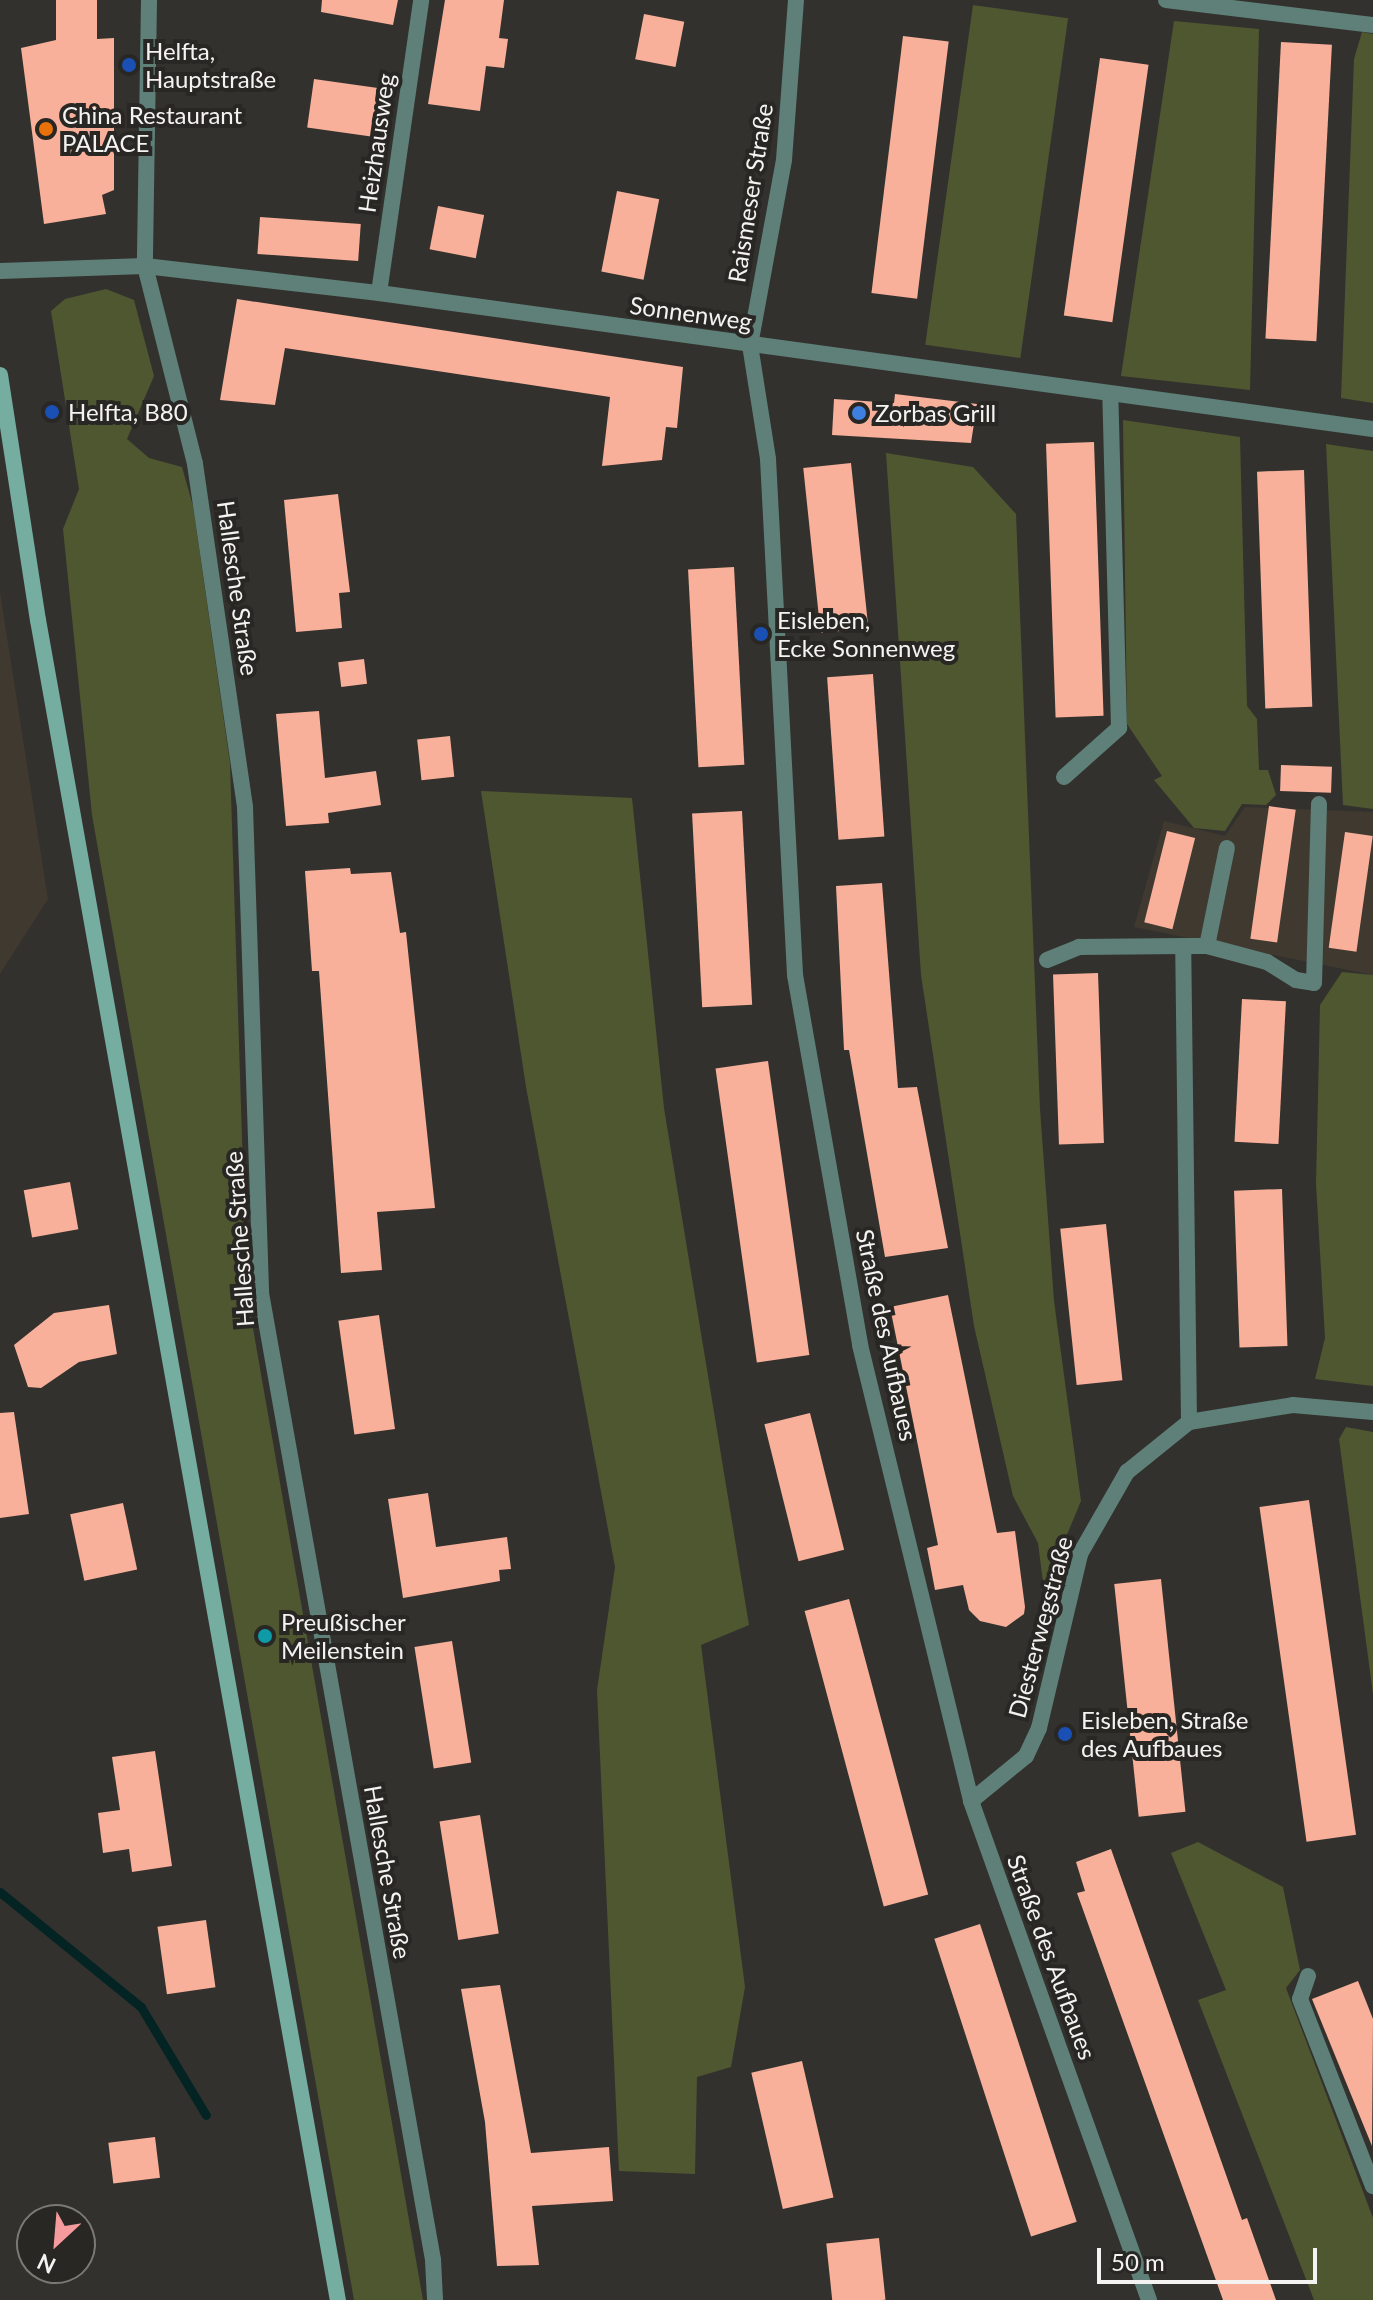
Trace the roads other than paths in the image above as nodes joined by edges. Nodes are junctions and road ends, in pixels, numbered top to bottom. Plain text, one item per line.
1 (149, 0) edge
2 (421, 0) edge
3 (796, 0) edge
4 (1166, 0) edge
5 (1373, 25) edge
6 (145, 266) junction
7 (0, 271) edge
8 (379, 293) junction
9 (750, 345) junction
10 (0, 375) edge
11 (1110, 394) junction
12 (1373, 429) edge
13 (1064, 777) dead end
14 (1319, 804) dead end
15 (1227, 848) dead end
16 (1183, 946) junction
17 (1207, 946) junction
18 (1047, 960) dead end
19 (1373, 1412) edge
20 (1189, 1422) junction
21 (971, 1801) junction
22 (1308, 1976) dead end
23 (1373, 2186) edge
24 (338, 2300) edge
25 (435, 2300) edge
26 (1149, 2300) edge

1 - 6 street, Hallesche Straße
2 - 8 street, Heizhausweg
3 - 9 street, Raismeser Straße
4 - 5 street
6 - 7 street, Sonnenweg
6 - 8 street, Sonnenweg
6 - 25 street, Hallesche Straße
8 - 9 street, Sonnenweg
9 - 11 street, Sonnenweg
9 - 21 street, Straße des Aufbaues
10 - 24 main road
11 - 12 street, Sonnenweg
11 - 13 street
14 - 17 street
15 - 17 street
16 - 17 street
16 - 18 street
16 - 20 street
19 - 20 street, Diesterwegstraße
20 - 21 street, Diesterwegstraße
21 - 26 street, Straße des Aufbaues
22 - 23 street

